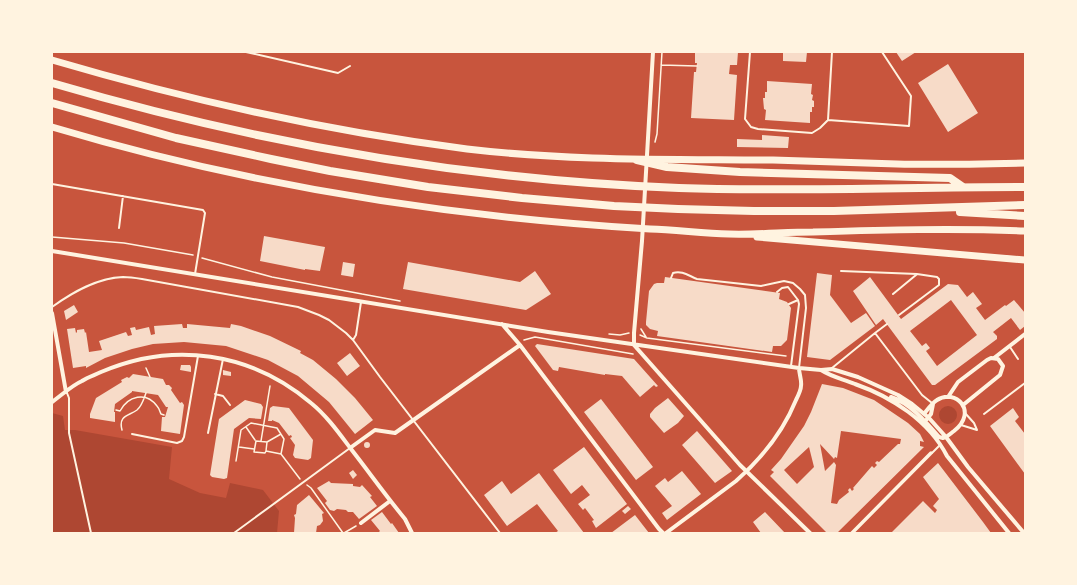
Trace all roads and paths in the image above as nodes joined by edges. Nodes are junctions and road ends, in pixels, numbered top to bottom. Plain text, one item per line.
1 (246, 52) edge
2 (653, 52) edge
3 (662, 52) edge
4 (750, 52) edge
5 (832, 52) edge
6 (882, 52) edge
7 (52, 60) edge
8 (661, 64) junction
9 (350, 66) dead end
10 (697, 66) dead end
11 (52, 83) edge
12 (52, 103) edge
13 (828, 120) junction
14 (52, 127) edge
15 (654, 146) dead end
16 (637, 160) junction
17 (1025, 163) edge
18 (52, 184) edge
19 (1025, 186) edge
20 (963, 187) junction
21 (123, 196) junction
22 (1025, 205) edge
23 (921, 209) junction
24 (1025, 216) edge
25 (119, 228) dead end
26 (1025, 231) edge
27 (729, 234) junction
28 (52, 237) edge
29 (52, 251) edge
30 (197, 257) junction
31 (1025, 260) edge
32 (841, 271) dead end
33 (195, 274) junction
34 (917, 274) junction
35 (671, 278) dead end
36 (777, 292) dead end
37 (893, 294) dead end
38 (798, 300) junction
39 (361, 301) junction
40 (401, 301) dead end
41 (789, 304) dead end
42 (52, 307) edge
43 (52, 314) edge
44 (898, 315) dead end
45 (502, 324) junction
46 (887, 324) dead end
47 (53, 326) edge
48 (641, 329) dead end
49 (634, 332) junction
50 (606, 333) dead end
51 (875, 333) junction
52 (1025, 334) edge
53 (647, 338) junction
54 (353, 340) junction
55 (518, 343) junction
56 (634, 345) junction
57 (1009, 346) junction
58 (664, 349) junction
59 (642, 354) junction
60 (199, 355) junction
61 (792, 356) junction
62 (224, 358) junction
63 (994, 358) junction
64 (1018, 359) dead end
65 (791, 366) junction
66 (146, 368) dead end
67 (799, 368) junction
68 (832, 369) junction
69 (821, 370) junction
70 (150, 377) dead end
71 (1025, 383) edge
72 (270, 386) dead end
73 (66, 392) junction
74 (146, 393) dead end
75 (215, 394) junction
76 (948, 397) junction
77 (144, 398) junction
78 (52, 402) edge
79 (933, 403) junction
80 (230, 405) dead end
81 (963, 405) junction
82 (116, 410) dead end
83 (965, 412) junction
84 (924, 414) junction
85 (984, 414) dead end
86 (164, 415) dead end
87 (413, 420) junction
88 (925, 421) junction
89 (264, 425) junction
90 (961, 425) junction
91 (246, 427) junction
92 (122, 430) dead end
93 (208, 433) dead end
94 (132, 434) dead end
95 (281, 434) junction
96 (946, 437) junction
97 (256, 440) junction
98 (261, 441) junction
99 (267, 442) junction
100 (941, 444) junction
101 (239, 447) junction
102 (350, 448) junction
103 (254, 449) junction
104 (266, 451) junction
105 (931, 453) joint
106 (281, 454) junction
107 (236, 461) dead end
108 (747, 471) junction
109 (303, 483) junction
110 (390, 501) junction
111 (361, 523) joint
112 (91, 533) edge
113 (234, 533) edge
114 (344, 533) edge
115 (412, 533) edge
116 (500, 533) edge
117 (663, 533) edge
118 (666, 533) edge
119 (810, 533) edge
120 (852, 533) edge
121 (1009, 533) edge
122 (1024, 533) edge

1 - 9 lane
2 - 49 street
3 - 8 path
4 - 13 lane
5 - 13 lane
6 - 13 lane
7 - 16 highway
8 - 10 path
8 - 15 path
11 - 20 highway
12 - 23 highway
14 - 27 highway
16 - 17 highway
16 - 20 highway
18 - 21 lane
19 - 20 highway
21 - 25 lane
21 - 30 lane
22 - 23 highway
23 - 24 highway
26 - 27 highway
27 - 31 highway
28 - 30 path
29 - 33 street
30 - 33 lane
30 - 40 path
32 - 34 lane
33 - 39 street
34 - 37 lane
34 - 44 lane
35 - 67 lane
36 - 38 lane
38 - 41 lane
38 - 61 lane
39 - 45 street
39 - 54 lane
42 - 54 lane
43 - 47 street
45 - 55 street
45 - 56 street
46 - 51 lane
47 - 73 street
48 - 53 path
49 - 50 path
49 - 53 path
49 - 56 street
51 - 68 lane
51 - 79 lane
52 - 57 street
53 - 58 path
53 - 61 path
54 - 87 lane
55 - 59 path
55 - 87 street
55 - 117 street
56 - 58 street
56 - 59 street
57 - 63 street
57 - 64 lane
58 - 65 street
59 - 108 street
60 - 62 street
60 - 73 street
60 - 94 lane
61 - 65 lane
62 - 75 lane
62 - 102 street
63 - 76 street
63 - 81 street
65 - 67 street
66 - 70 path
67 - 69 street
67 - 108 street
68 - 69 street
68 - 84 street
69 - 88 street
71 - 85 lane
72 - 89 path
73 - 78 street
73 - 112 lane
74 - 77 path
75 - 80 lane
75 - 93 lane
76 - 79 street
76 - 81 street
77 - 82 path
77 - 86 path
77 - 92 path
79 - 84 street
79 - 88 street
81 - 83 street
83 - 90 street
83 - 90 lane
84 - 88 street
87 - 102 street
87 - 116 lane
88 - 96 street
88 - 100 street
89 - 91 path
89 - 95 path
89 - 98 path
90 - 96 street
91 - 97 path
91 - 101 path
95 - 99 path
95 - 106 path
96 - 122 street
97 - 98 path
97 - 103 path
98 - 99 path
99 - 104 path
100 - 105 lane
100 - 121 street
101 - 103 path
101 - 107 path
102 - 109 lane
102 - 110 street
103 - 104 path
104 - 106 path
105 - 120 street
106 - 109 path
108 - 118 street
108 - 119 street
109 - 113 lane
109 - 114 path
110 - 111 street
110 - 115 street
111 - 114 path

